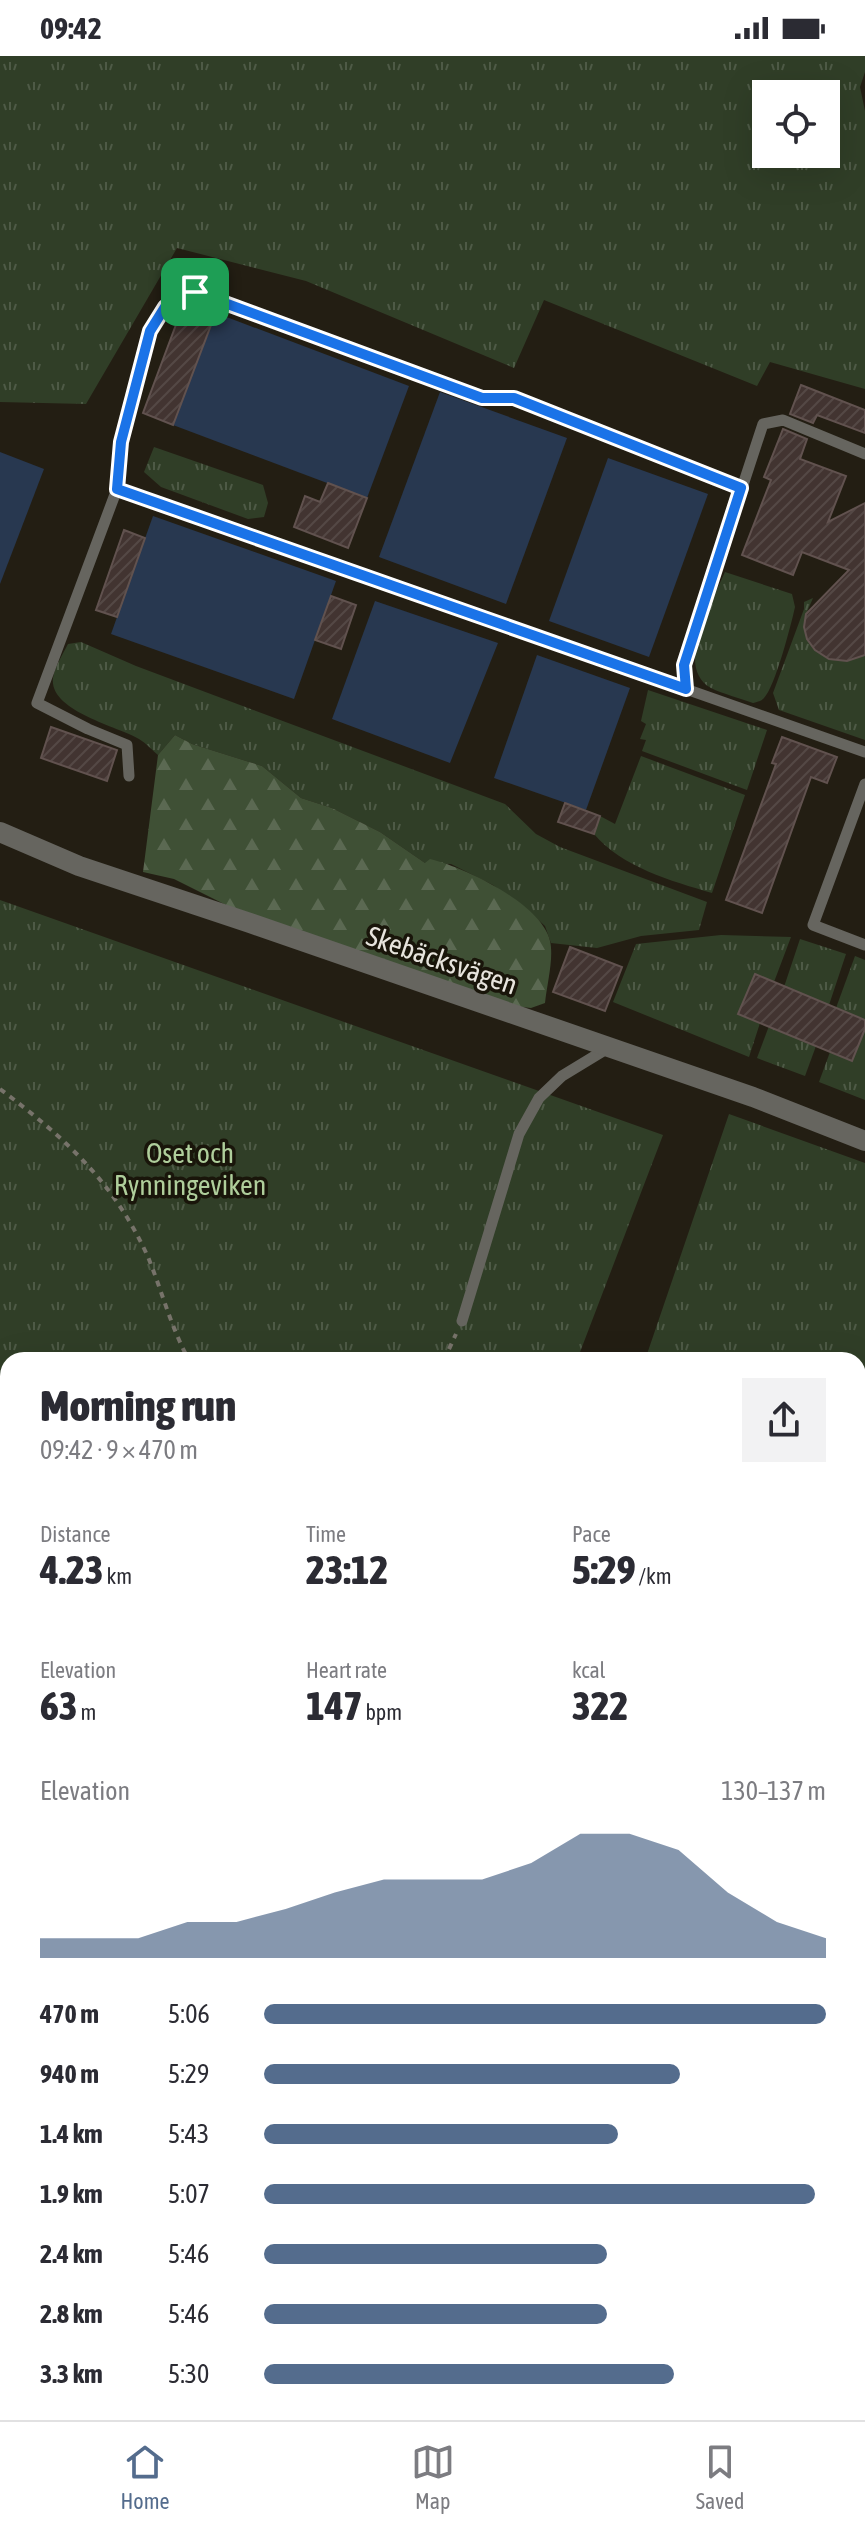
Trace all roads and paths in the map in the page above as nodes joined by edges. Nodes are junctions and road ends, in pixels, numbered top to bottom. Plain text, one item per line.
1 (865, 454) edge
2 (741, 488) junction
3 (117, 489) junction
4 (686, 689) junction
5 (865, 752) edge
6 (129, 776) dead end
7 (865, 784) edge
8 (0, 832) edge
9 (865, 945) edge
10 (608, 1048) junction
11 (0, 1089) edge
12 (865, 1141) edge
13 (462, 1321) joint
14 (184, 1352) edge
15 (448, 1352) edge

1 - 2 lane
2 - 3 lane
2 - 4 lane
3 - 4 lane
3 - 6 lane
4 - 5 lane
7 - 9 lane
8 - 10 street, Skebäcksvägen
10 - 12 street, Skebäcksvägen
10 - 13 lane
11 - 14 path
13 - 15 path

